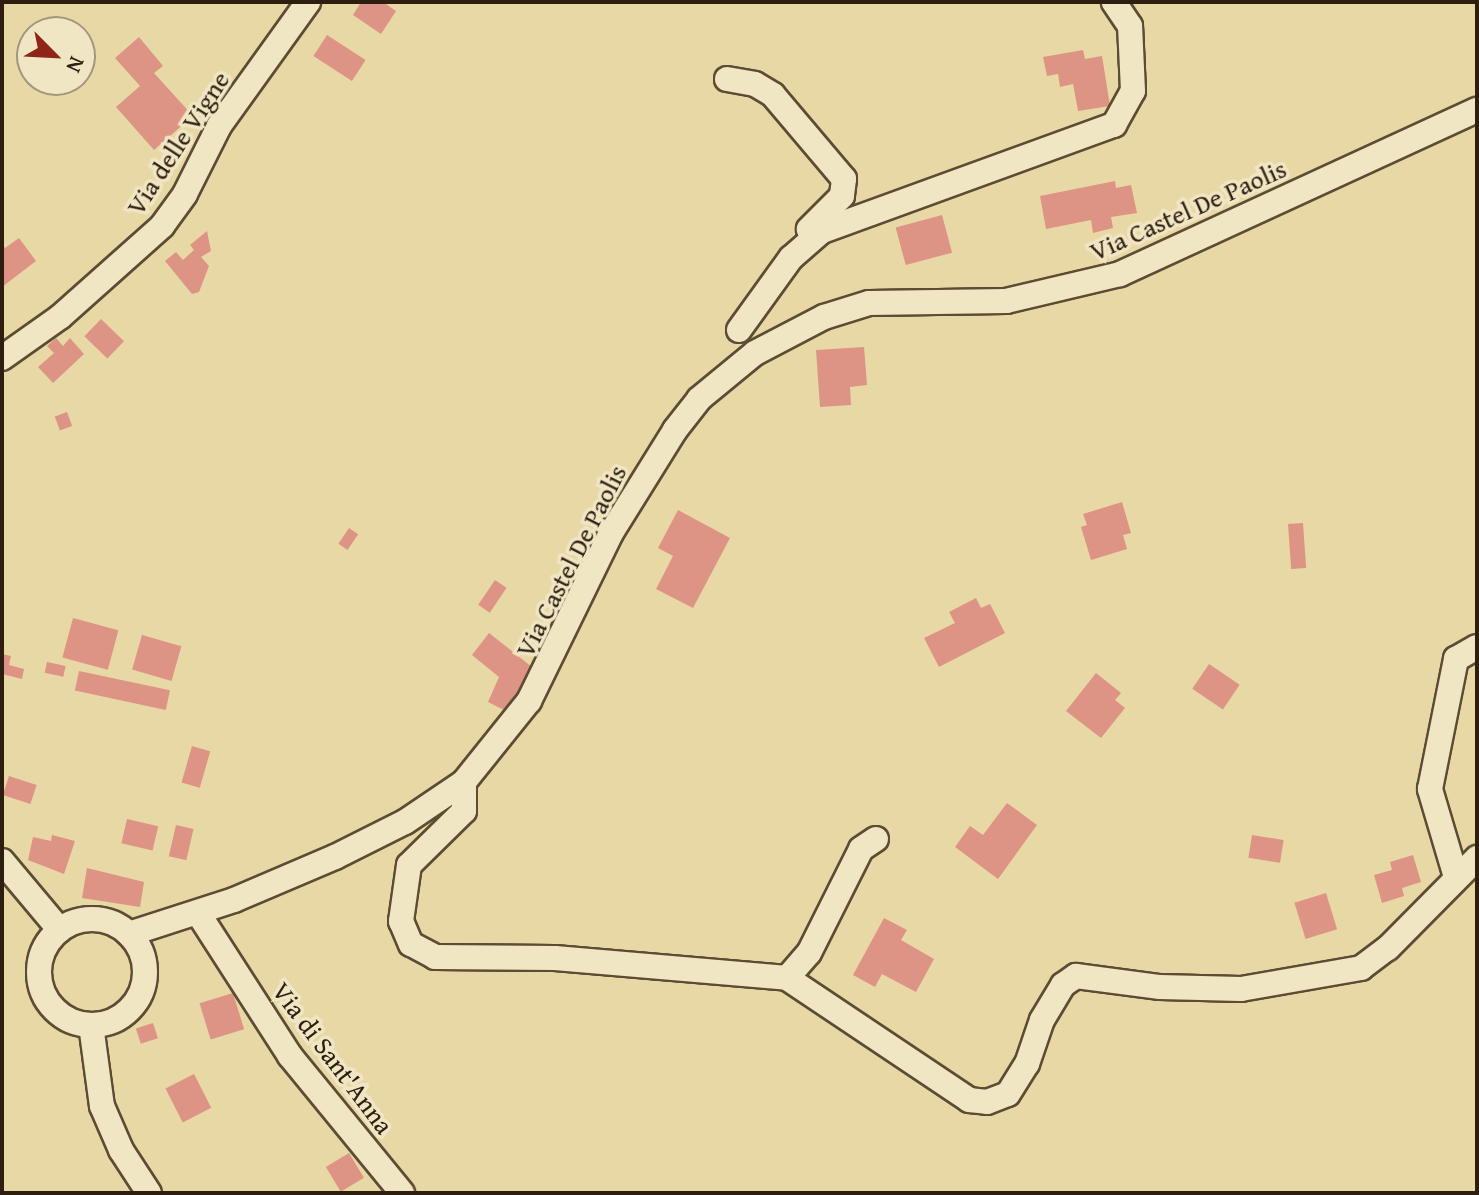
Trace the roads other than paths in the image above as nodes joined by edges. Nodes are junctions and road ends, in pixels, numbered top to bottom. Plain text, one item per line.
1 (308, 2) edge
2 (1114, 2) edge
3 (727, 79) dead end
4 (1477, 110) edge
5 (739, 330) junction
6 (2, 358) edge
7 (730, 371) junction
8 (1477, 647) edge
9 (464, 782) junction
10 (876, 839) dead end
11 (1477, 858) edge
12 (2, 861) edge
13 (1456, 877) junction
14 (198, 913) junction
15 (60, 930) junction
16 (129, 934) junction
17 (787, 978) junction
18 (91, 1025) junction
19 (149, 1193) edge
20 (402, 1193) edge

1 - 6 street, Via delle Vigne
2 - 5 street
3 - 5 street
4 - 7 street, Via Castel De Paolis
5 - 7 street
7 - 9 street, Via Castel De Paolis
8 - 13 street
9 - 14 street, Via Castel De Paolis
9 - 17 street
10 - 17 street
11 - 13 street
12 - 15 street
13 - 17 street
14 - 16 street, Via Castel De Paolis
14 - 20 street, Via di Sant'Anna
15 - 16 street
15 - 18 street
16 - 18 street
18 - 19 street

